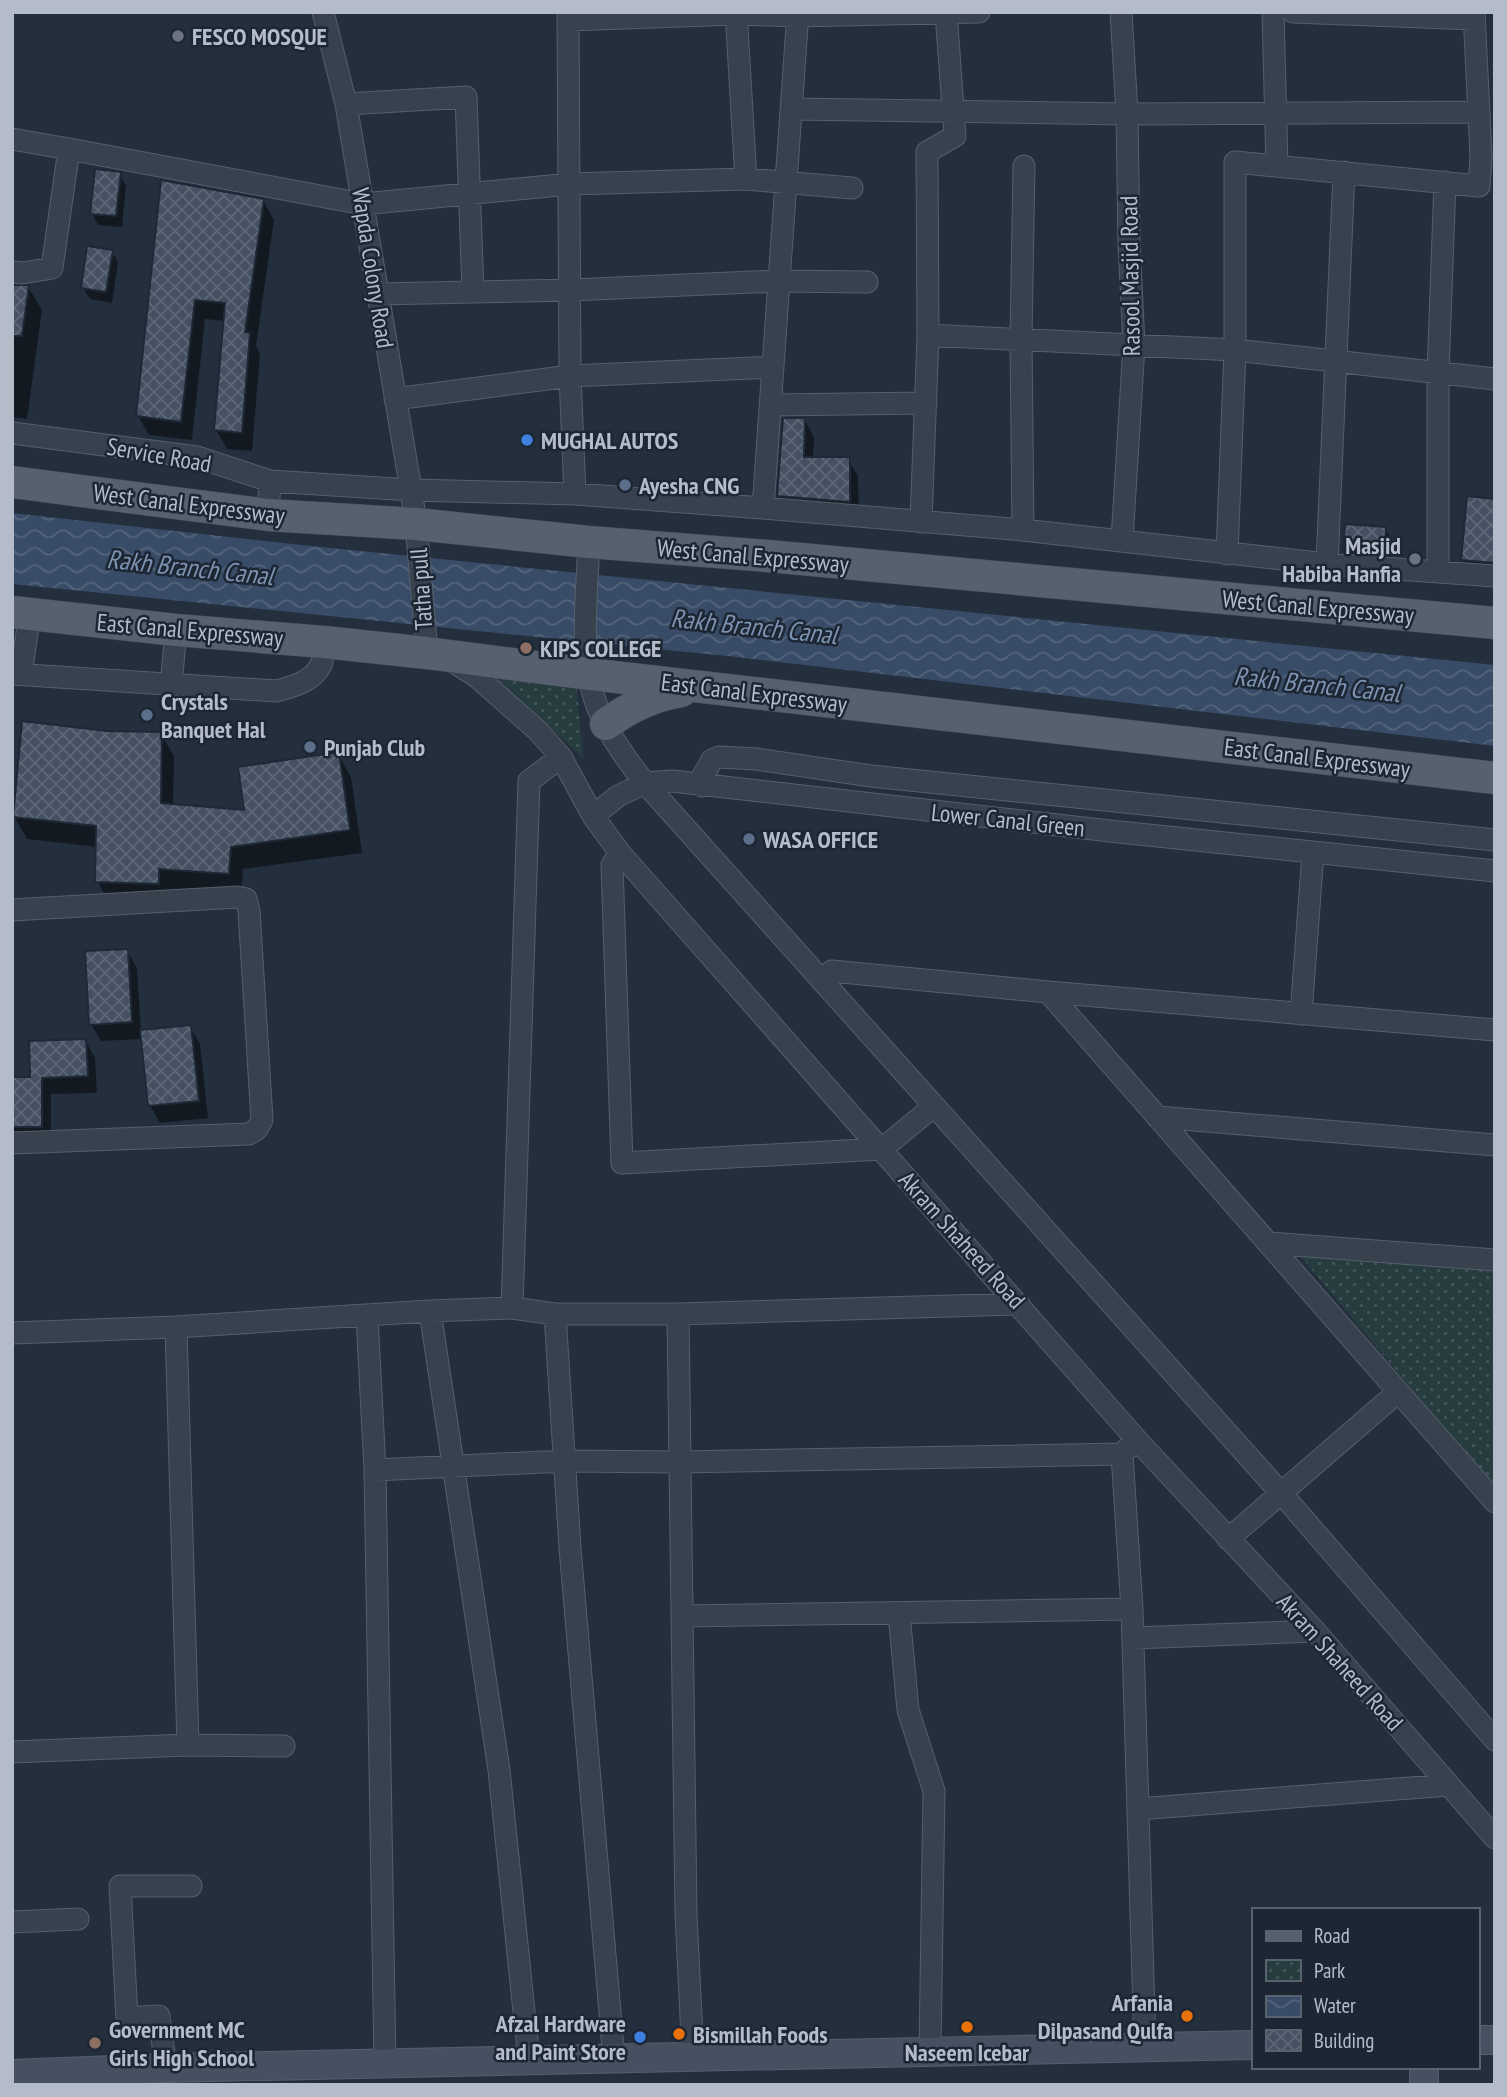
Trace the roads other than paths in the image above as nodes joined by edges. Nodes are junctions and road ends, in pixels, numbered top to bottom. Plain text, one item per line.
1 (323, 12) edge
2 (979, 12) edge
3 (1121, 12) edge
4 (1273, 12) edge
5 (1293, 12) edge
6 (736, 13) edge
7 (946, 13) edge
8 (798, 14) edge
9 (568, 16) edge
10 (1474, 16) edge
11 (1485, 51) edge
12 (346, 104) junction
13 (792, 108) junction
14 (953, 111) junction
15 (1477, 112) junction
16 (1127, 114) junction
17 (1275, 114) junction
18 (12, 139) edge
19 (69, 149) junction
20 (1488, 155) edge
21 (1024, 166) dead end
22 (1277, 166) junction
23 (1344, 172) junction
24 (747, 179) junction
25 (1445, 183) junction
26 (570, 184) junction
27 (786, 184) junction
28 (852, 188) dead end
29 (470, 194) junction
30 (363, 204) junction
31 (12, 272) edge
32 (778, 281) junction
33 (867, 282) dead end
34 (571, 290) junction
35 (473, 292) junction
36 (377, 294) junction
37 (928, 335) junction
38 (1021, 338) junction
39 (1134, 345) junction
40 (1235, 350) junction
41 (1337, 362) junction
42 (774, 367) junction
43 (1438, 373) junction
44 (570, 376) junction
45 (1495, 379) edge
46 (395, 398) junction
47 (926, 403) junction
48 (771, 405) junction
49 (12, 433) edge
50 (270, 481) junction
51 (12, 482) edge
52 (411, 491) junction
53 (575, 494) junction
54 (763, 508) junction
55 (268, 515) junction
56 (921, 522) junction
57 (1023, 530) junction
58 (417, 535) junction
59 (1122, 540) junction
60 (588, 550) junction
61 (1227, 554) junction
62 (1327, 564) junction
63 (1438, 571) junction
64 (1495, 576) edge
65 (21, 612) edge
66 (1495, 624) edge
67 (176, 630) junction
68 (324, 642) junction
69 (426, 645) junction
70 (588, 662) junction
71 (17, 674) edge
72 (171, 686) junction
73 (752, 693) junction
74 (606, 724) junction
75 (561, 757) junction
76 (1495, 778) edge
77 (645, 783) junction
78 (702, 786) junction
79 (593, 816) junction
80 (1495, 840) edge
81 (620, 853) junction
82 (1313, 853) junction
83 (1495, 872) edge
84 (12, 910) edge
85 (821, 981) junction
86 (1048, 992) junction
87 (1301, 1014) junction
88 (1495, 1030) edge
89 (933, 1106) junction
90 (1157, 1117) junction
91 (12, 1143) edge
92 (1495, 1145) edge
93 (882, 1149) junction
94 (1268, 1243) junction
95 (1495, 1260) edge
96 (1019, 1304) junction
97 (512, 1308) junction
98 (430, 1311) junction
99 (555, 1314) junction
100 (678, 1314) junction
101 (367, 1316) junction
102 (176, 1328) junction
103 (12, 1333) edge
104 (1398, 1392) junction
105 (1130, 1447) junction
106 (565, 1461) junction
107 (680, 1462) junction
108 (453, 1465) junction
109 (375, 1470) junction
110 (1281, 1493) junction
111 (1495, 1502) edge
112 (1227, 1538) junction
113 (1132, 1609) junction
114 (899, 1613) junction
115 (682, 1616) junction
116 (1315, 1632) junction
117 (1133, 1638) junction
118 (1495, 1740) edge
119 (188, 1745) junction
120 (284, 1745) dead end
121 (12, 1752) edge
122 (1449, 1785) junction
123 (1138, 1809) junction
124 (1495, 1838) edge
125 (191, 1886) dead end
126 (78, 1919) dead end
127 (12, 1922) edge
128 (1252, 2045) edge
129 (1145, 2047) junction
130 (930, 2052) junction
131 (693, 2057) junction
132 (614, 2059) junction
133 (529, 2060) junction
134 (385, 2064) junction
135 (166, 2068) junction
136 (20, 2078) edge

1 - 12 street, Wapda Colony Road
2 - 7 street
3 - 16 street, Rasool Masjid Road
4 - 17 street
5 - 10 street
6 - 8 street
6 - 9 street
6 - 24 street
7 - 8 street
7 - 14 street
8 - 13 street
9 - 26 street
10 - 11 street
11 - 15 street
12 - 29 street
12 - 30 street, Wapda Colony Road
13 - 14 street
13 - 27 street
14 - 16 street
14 - 37 street
15 - 17 street
15 - 20 street
16 - 17 street
16 - 39 street, Rasool Masjid Road
17 - 22 street
18 - 19 street
19 - 30 street
19 - 31 street
20 - 25 street
21 - 38 street
22 - 23 street
22 - 40 street
23 - 25 street
23 - 41 street
24 - 26 street
24 - 27 street
25 - 43 street
26 - 29 street
26 - 34 street
27 - 28 street
27 - 32 street
29 - 30 street
29 - 35 street
30 - 36 street, Wapda Colony Road
32 - 33 street
32 - 34 street
32 - 42 street
34 - 35 street
34 - 44 street
35 - 36 street
36 - 46 street, Wapda Colony Road
37 - 38 street
37 - 47 street
38 - 39 street
38 - 57 street
39 - 40 street
39 - 59 street, Rasool Masjid Road
40 - 41 street
40 - 61 street
41 - 43 street
41 - 62 street
42 - 44 street
42 - 48 street
43 - 45 street
43 - 63 street
44 - 46 street
44 - 53 street
46 - 52 street, Wapda Colony Road
47 - 48 street
47 - 56 street
48 - 54 street
49 - 50 street, Service Road
50 - 52 street, Service Road
50 - 55 street
51 - 55 main road, West Canal Expressway
52 - 53 street
52 - 58 street, Wapda Colony Road
53 - 54 street
54 - 56 street
55 - 58 main road, West Canal Expressway
56 - 57 street
57 - 59 street
58 - 60 main road, West Canal Expressway
58 - 69 street, Tatha pull
59 - 61 street
60 - 66 main road, West Canal Expressway
60 - 70 street
61 - 62 street
62 - 63 street
63 - 64 street
65 - 67 main road, East Canal Expressway
65 - 71 street
67 - 68 main road, East Canal Expressway
67 - 72 street
68 - 69 main road, East Canal Expressway
68 - 72 street
69 - 70 main road, East Canal Expressway
69 - 75 street, Akram Shaheed Road
70 - 73 main road, East Canal Expressway
70 - 74 street
71 - 72 street
73 - 74 main road
73 - 76 main road, East Canal Expressway
74 - 77 street
75 - 79 street, Akram Shaheed Road
75 - 97 street
77 - 78 street, Lower Canal Green
77 - 79 street
77 - 85 street
78 - 80 street
78 - 82 street, Lower Canal Green
79 - 81 street, Akram Shaheed Road
81 - 93 street, Akram Shaheed Road
81 - 93 street
82 - 83 street, Lower Canal Green
82 - 87 street
84 - 91 street
85 - 86 street
85 - 89 street
86 - 87 street
86 - 90 street
87 - 88 street
89 - 93 street
89 - 110 street
90 - 92 street
90 - 94 street
93 - 96 street, Akram Shaheed Road
94 - 95 street
94 - 104 street
96 - 100 street
96 - 105 street, Akram Shaheed Road
97 - 98 street
97 - 99 street
98 - 101 street
98 - 108 street
99 - 100 street
99 - 106 street
100 - 107 street
101 - 102 street
101 - 109 street
102 - 103 street
102 - 119 street
104 - 110 street
104 - 111 street
105 - 107 street
105 - 112 street, Akram Shaheed Road
105 - 113 street
106 - 107 street
106 - 108 street
106 - 132 street
107 - 115 street
108 - 109 street
108 - 133 street
109 - 134 street
110 - 112 street
110 - 118 street
112 - 116 street, Akram Shaheed Road
113 - 114 street
113 - 117 street
114 - 115 street
114 - 130 street
115 - 131 street
116 - 117 street
116 - 122 street, Akram Shaheed Road
117 - 123 street
119 - 120 street
119 - 121 street
122 - 123 street
122 - 124 street, Akram Shaheed Road
123 - 129 street
125 - 135 street
126 - 127 street
128 - 129 street
129 - 130 street
130 - 131 street
131 - 132 street
132 - 133 street
133 - 134 street
134 - 135 street
135 - 136 street

